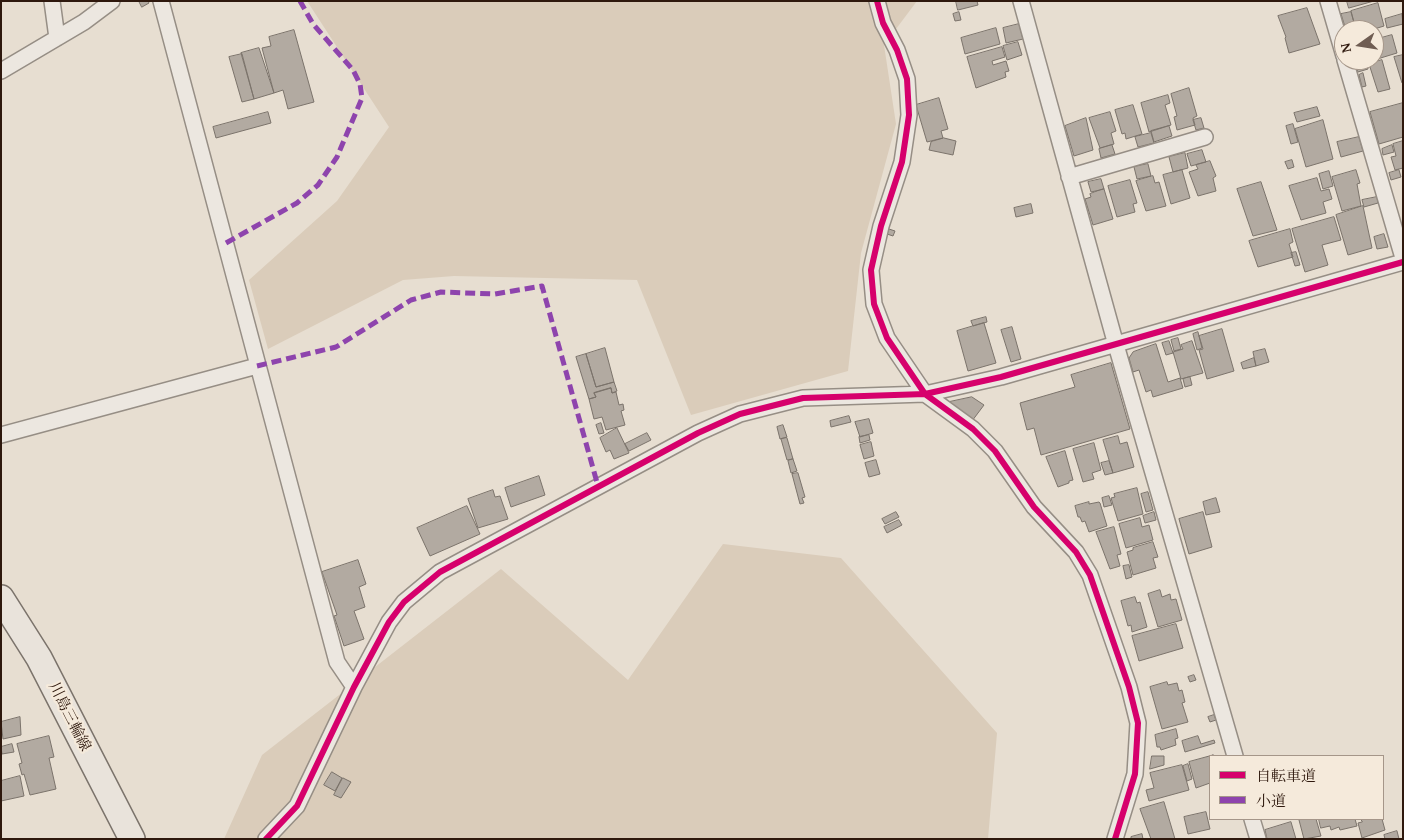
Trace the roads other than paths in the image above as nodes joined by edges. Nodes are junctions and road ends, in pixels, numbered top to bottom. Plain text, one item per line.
1 (52, 1) edge
2 (112, 1) edge
3 (161, 1) edge
4 (877, 1) edge
5 (1020, 1) edge
6 (1328, 1) edge
7 (1334, 22) edge
8 (57, 38) junction
9 (1348, 70) edge
10 (1, 71) edge
11 (1205, 137) dead end
12 (1069, 177) junction
13 (1403, 258) edge
14 (1403, 262) edge
15 (1116, 345) junction
16 (257, 366) junction
17 (924, 394) junction
18 (1, 434) edge
19 (1, 598) edge
20 (354, 687) junction
21 (1234, 755) edge
22 (1252, 820) edge
23 (132, 839) edge
24 (266, 839) edge
25 (1115, 839) edge
26 (1258, 839) edge

1 - 8 street
2 - 8 street
3 - 16 street
4 - 17 street
5 - 12 street
6 - 7 street
8 - 10 street
9 - 13 street
11 - 12 street
12 - 15 street
14 - 15 street
15 - 17 street
15 - 21 street
16 - 18 street
16 - 20 street
17 - 20 street
17 - 25 street
19 - 23 main road, 川島三輪線
20 - 24 street
22 - 26 street

